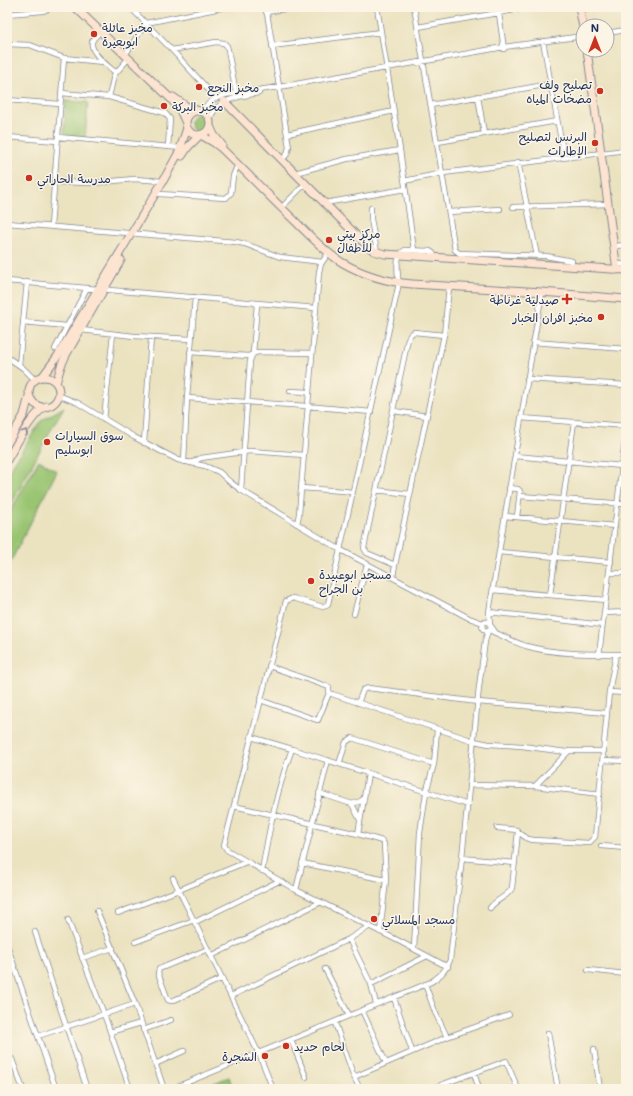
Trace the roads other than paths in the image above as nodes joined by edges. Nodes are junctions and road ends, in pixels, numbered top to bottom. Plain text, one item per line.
1 (39, 7) edge
2 (53, 7) edge
3 (74, 7) edge
4 (81, 7) edge
5 (130, 7) edge
6 (226, 7) edge
7 (297, 7) edge
8 (377, 7) edge
9 (414, 7) edge
10 (498, 7) edge
11 (532, 7) edge
12 (593, 7) edge
13 (579, 8) edge
14 (266, 10) edge
15 (43, 12) junction
16 (498, 13) junction
17 (7, 14) edge
18 (581, 18) edge
19 (146, 23) junction
20 (418, 27) junction
21 (626, 31) edge
22 (100, 32) junction
23 (381, 32) junction
24 (615, 33) edge
25 (575, 38) edge
26 (543, 42) junction
27 (7, 44) edge
28 (272, 46) junction
29 (504, 48) junction
30 (172, 50) junction
31 (128, 56) junction
32 (64, 58) junction
33 (588, 58) edge
34 (103, 62) junction
35 (423, 63) junction
36 (387, 69) junction
37 (115, 72) junction
38 (550, 84) junction
39 (279, 88) junction
40 (61, 93) junction
41 (236, 94) junction
42 (478, 96) junction
43 (109, 98) junction
44 (216, 98) junction
45 (7, 100) edge
46 (224, 101) junction
47 (60, 104) junction
48 (431, 105) junction
49 (200, 111) junction
50 (394, 111) junction
51 (210, 118) junction
52 (557, 120) junction
53 (187, 125) junction
54 (210, 126) junction
55 (287, 134) junction
56 (484, 134) junction
57 (200, 135) junction
58 (7, 137) edge
59 (57, 139) junction
60 (438, 142) junction
61 (168, 146) junction
62 (181, 148) junction
63 (400, 150) junction
64 (626, 150) edge
65 (601, 153) junction
66 (564, 157) junction
67 (282, 160) junction
68 (518, 162) junction
69 (238, 164) junction
70 (295, 173) junction
71 (443, 173) junction
72 (404, 181) junction
73 (54, 182) junction
74 (163, 182) junction
75 (305, 184) junction
76 (405, 189) junction
77 (159, 194) junction
78 (325, 203) junction
79 (609, 204) junction
80 (284, 205) junction
81 (514, 207) dead end
82 (528, 207) junction
83 (371, 208) dead end
84 (500, 209) dead end
85 (449, 212) junction
86 (7, 223) edge
87 (50, 226) junction
88 (134, 233) junction
89 (626, 245) edge
90 (615, 246) junction
91 (414, 250) junction
92 (329, 252) junction
93 (377, 252) junction
94 (400, 255) junction
95 (537, 256) junction
96 (435, 257) junction
97 (551, 257) junction
98 (572, 261) dead end
99 (322, 262) junction
100 (626, 264) edge
101 (348, 265) junction
102 (551, 265) junction
103 (617, 267) junction
104 (626, 270) edge
105 (7, 281) edge
106 (27, 282) junction
107 (399, 283) junction
108 (449, 287) junction
109 (87, 288) junction
110 (101, 289) junction
111 (542, 292) junction
112 (195, 297) junction
113 (626, 299) edge
114 (256, 304) junction
115 (316, 308) junction
116 (23, 322) junction
117 (67, 326) junction
118 (80, 330) junction
119 (113, 334) junction
120 (444, 335) junction
121 (151, 337) junction
122 (191, 339) junction
123 (533, 342) junction
124 (55, 349) dead end
125 (626, 349) edge
126 (190, 352) junction
127 (253, 353) junction
128 (312, 353) junction
129 (7, 357) edge
130 (19, 365) junction
131 (38, 378) junction
132 (528, 379) junction
133 (56, 383) junction
134 (626, 385) edge
135 (290, 391) dead end
136 (308, 392) junction
137 (58, 395) junction
138 (29, 396) junction
139 (187, 398) junction
140 (247, 402) junction
141 (46, 406) junction
142 (307, 406) junction
143 (394, 411) junction
144 (371, 412) junction
145 (427, 416) junction
146 (521, 418) junction
147 (104, 419) junction
148 (574, 422) junction
149 (626, 426) edge
150 (626, 432) edge
151 (144, 443) junction
152 (7, 444) edge
153 (244, 451) junction
154 (304, 454) junction
155 (515, 456) junction
156 (625, 458) edge
157 (7, 460) edge
158 (569, 461) junction
159 (184, 462) junction
160 (191, 463) junction
161 (622, 466) junction
162 (301, 488) junction
163 (509, 488) junction
164 (241, 490) junction
165 (376, 490) junction
166 (352, 492) junction
167 (410, 494) junction
168 (520, 496) junction
169 (563, 499) junction
170 (618, 504) junction
171 (626, 504) edge
172 (505, 516) junction
173 (517, 517) junction
174 (560, 521) junction
175 (297, 524) junction
176 (615, 526) junction
177 (339, 549) junction
178 (499, 552) junction
179 (555, 557) junction
180 (611, 562) junction
181 (367, 564) junction
182 (395, 565) junction
183 (609, 573) junction
184 (626, 573) edge
185 (392, 578) junction
186 (493, 590) junction
187 (550, 595) junction
188 (606, 600) junction
189 (489, 612) junction
190 (626, 612) edge
191 (605, 613) junction
192 (354, 614) dead end
193 (603, 625) junction
194 (486, 627) junction
195 (616, 654) junction
196 (626, 654) edge
197 (599, 655) junction
198 (269, 666) junction
199 (609, 692) junction
200 (329, 693) junction
201 (626, 693) edge
202 (260, 700) junction
203 (478, 702) junction
204 (358, 703) junction
205 (607, 713) junction
206 (437, 730) junction
207 (251, 737) junction
208 (474, 741) junction
209 (292, 749) junction
210 (604, 751) junction
211 (566, 752) junction
212 (328, 760) junction
213 (603, 760) junction
214 (626, 760) edge
215 (339, 764) junction
216 (434, 764) junction
217 (368, 774) junction
218 (470, 785) junction
219 (535, 786) junction
220 (319, 793) junction
221 (426, 793) junction
222 (600, 794) junction
223 (364, 798) junction
224 (352, 804) junction
225 (468, 805) junction
226 (234, 806) junction
227 (272, 815) junction
228 (360, 820) junction
229 (312, 823) junction
230 (497, 828) dead end
231 (518, 832) junction
232 (358, 834) junction
233 (601, 846) dead end
234 (626, 848) edge
235 (462, 858) junction
236 (246, 862) junction
237 (302, 863) junction
238 (515, 863) junction
239 (262, 871) junction
240 (173, 878) dead end
241 (386, 880) junction
242 (279, 881) junction
243 (179, 890) junction
244 (296, 890) junction
245 (321, 902) junction
246 (490, 908) dead end
247 (97, 910) dead end
248 (118, 913) dead end
249 (68, 920) dead end
250 (194, 921) junction
251 (370, 926) junction
252 (35, 932) dead end
253 (380, 932) junction
254 (349, 939) junction
255 (135, 942) dead end
256 (7, 945) edge
257 (113, 948) junction
258 (414, 948) junction
259 (208, 949) junction
260 (211, 956) junction
261 (427, 956) junction
262 (82, 958) junction
263 (448, 967) junction
264 (325, 969) dead end
265 (588, 970) dead end
266 (626, 974) edge
267 (223, 978) junction
268 (371, 984) junction
269 (425, 984) junction
270 (231, 996) junction
271 (394, 998) junction
272 (135, 1004) junction
273 (376, 1004) junction
274 (362, 1010) junction
275 (104, 1014) junction
276 (349, 1015) junction
277 (509, 1015) dead end
278 (171, 1020) dead end
279 (141, 1023) junction
280 (335, 1023) junction
281 (66, 1026) junction
282 (143, 1030) junction
283 (110, 1032) junction
284 (548, 1032) dead end
285 (38, 1036) junction
286 (447, 1037) junction
287 (291, 1040) junction
288 (594, 1049) dead end
289 (412, 1051) junction
290 (184, 1052) dead end
291 (259, 1054) junction
292 (7, 1057) edge
293 (386, 1063) junction
294 (155, 1064) junction
295 (474, 1073) junction
296 (354, 1076) junction
297 (306, 1077) dead end
298 (438, 1088) edge
299 (23, 1089) edge
300 (56, 1089) edge
301 (87, 1089) edge
302 (130, 1089) edge
303 (164, 1089) edge
304 (171, 1089) edge
305 (273, 1089) edge
306 (360, 1089) edge
307 (430, 1089) edge
308 (479, 1089) edge
309 (518, 1089) edge
310 (558, 1089) edge
311 (600, 1089) edge

1 - 15 street
2 - 15 street
3 - 22 street
4 - 31 street
5 - 19 street
6 - 19 street
7 - 14 street
8 - 23 street
9 - 20 street
10 - 16 street
11 - 16 street
12 - 13 street
13 - 18 street
14 - 28 street
15 - 17 street
16 - 20 street
16 - 29 street
19 - 30 street
19 - 31 street
20 - 35 street
21 - 24 street
22 - 31 street
22 - 34 street
23 - 28 street
23 - 36 street
25 - 26 street
26 - 29 street
26 - 38 street
27 - 32 street
28 - 39 street
29 - 35 street
30 - 41 street
30 - 44 street
31 - 37 street
31 - 49 street
31 - 53 street
32 - 34 street
32 - 40 street
33 - 65 street
34 - 37 street
35 - 36 street
35 - 48 street
36 - 39 street
36 - 50 street
37 - 43 street
38 - 42 street
38 - 52 street
39 - 41 street
39 - 46 street
39 - 55 street
40 - 43 street
40 - 47 street
41 - 44 street
42 - 48 street
42 - 56 street
43 - 61 street
44 - 49 street
45 - 47 street
46 - 51 street
46 - 67 street
47 - 59 street
48 - 60 street
49 - 51 street
49 - 53 street
50 - 55 street
50 - 63 street
51 - 54 street
52 - 56 street
52 - 66 street
53 - 57 street
53 - 62 street
54 - 57 street
54 - 80 street
55 - 67 street
56 - 60 street
57 - 69 street
57 - 77 street
58 - 59 street
59 - 61 street
59 - 73 street
60 - 71 street
61 - 62 street
62 - 74 street
63 - 70 street
63 - 72 street
64 - 65 street
65 - 66 street
65 - 79 street
66 - 68 street
67 - 70 street
68 - 71 street
68 - 82 street
69 - 77 street
69 - 92 street
70 - 75 street
71 - 72 street
71 - 85 street
72 - 76 street
73 - 74 street
73 - 87 street
74 - 88 street
75 - 78 street
75 - 80 street
76 - 78 street
76 - 91 street
77 - 88 street
78 - 93 street
79 - 82 street
79 - 90 street
80 - 101 street
81 - 82 street
82 - 95 street
83 - 93 street
84 - 85 street
85 - 95 street
86 - 87 street
87 - 88 street
88 - 99 street
88 - 110 street
89 - 90 street
90 - 103 street
91 - 94 street
91 - 96 street
92 - 99 street
92 - 101 street
93 - 94 street
94 - 96 street
94 - 107 street
95 - 97 street
96 - 102 street
97 - 98 street
97 - 102 street
99 - 115 street
100 - 103 street
101 - 107 street
102 - 103 street
103 - 104 street
105 - 106 street
106 - 109 street
106 - 116 street
107 - 108 street
107 - 144 street
108 - 111 street
108 - 120 street
109 - 110 street
109 - 117 street
110 - 112 street
110 - 118 street
110 - 131 street
111 - 113 street
111 - 123 street
112 - 114 street
112 - 122 street
114 - 115 street
114 - 127 street
115 - 128 street
116 - 117 street
116 - 130 street
117 - 124 street
118 - 119 street
118 - 133 street
119 - 121 street
119 - 147 street
120 - 143 street
120 - 145 street
121 - 122 street
121 - 151 street
122 - 126 street
123 - 125 street
123 - 132 street
126 - 127 street
126 - 139 street
127 - 128 street
127 - 140 street
128 - 136 street
129 - 130 street
130 - 131 street
131 - 133 street
131 - 138 street
132 - 134 street
132 - 146 street
133 - 137 street
135 - 136 street
136 - 142 street
137 - 141 street
137 - 147 street
138 - 141 street
138 - 152 street
139 - 140 street
139 - 159 street
140 - 142 street
140 - 153 street
157 -> 141 street
142 - 144 street
142 - 154 street
143 - 145 street
143 - 165 street
144 - 166 street
145 - 167 street
146 - 148 street
146 - 155 street
147 - 151 street
148 - 149 street
148 - 158 street
150 - 156 street
151 - 159 street
153 - 154 street
153 - 160 street
153 - 164 street
154 - 162 street
155 - 158 street
155 - 163 street
156 - 161 street
158 - 161 street
158 - 169 street
159 - 160 street
160 - 164 street
161 - 170 street
162 - 166 street
162 - 175 street
163 - 168 street
163 - 172 street
164 - 175 street
165 - 167 street
165 - 182 street
166 - 177 street
167 - 182 street
168 - 169 street
168 - 173 street
169 - 170 street
169 - 174 street
170 - 171 street
170 - 176 street
172 - 173 street
172 - 178 street
173 - 174 street
174 - 176 street
174 - 179 street
175 - 177 street
176 - 180 street
177 - 181 street
177 - 198 street
178 - 179 street
178 - 186 street
179 - 180 street
179 - 187 street
180 - 183 street
181 - 185 street
181 - 192 street
182 - 185 street
183 - 184 street
183 - 188 street
185 - 194 street
186 - 187 street
186 - 189 street
187 - 188 street
188 - 191 street
189 - 193 street
189 - 194 street
190 - 191 street
191 - 193 street
193 - 197 street
194 - 197 street
194 - 203 street
195 - 196 street
195 - 197 street
195 - 199 street
198 - 200 street
198 - 202 street
199 - 201 street
199 - 205 street
200 - 202 street
200 - 204 street
202 - 207 street
203 - 204 street
203 - 205 street
203 - 208 street
204 - 206 street
205 - 210 street
206 - 208 street
206 - 216 street
207 - 209 street
207 - 226 street
208 - 211 street
208 - 218 street
209 - 212 street
209 - 227 street
210 - 211 street
210 - 213 street
211 - 219 street
212 - 215 street
212 - 220 street
213 - 214 street
213 - 222 street
215 - 216 street
215 - 217 street
216 - 221 street
217 - 221 street
217 - 223 street
218 - 219 street
218 - 225 street
219 - 222 street
220 - 224 street
220 - 229 street
221 - 225 street
221 - 258 street
222 - 231 street
223 - 224 street
223 - 228 street
224 - 228 street
225 - 235 street
226 - 227 street
226 - 236 street
227 - 229 street
227 - 239 street
228 - 232 street
229 - 232 street
229 - 237 street
230 - 231 street
231 - 238 street
232 - 241 street
233 - 234 street
235 - 238 street
235 - 263 street
236 - 239 street
236 - 243 street
237 - 241 street
237 - 244 street
238 - 246 street
239 - 242 street
240 - 243 street
241 - 253 street
242 - 244 street
242 - 250 street
243 - 248 street
243 - 250 street
244 - 245 street
245 - 251 street
245 - 260 street
247 - 257 street
249 - 262 street
250 - 255 street
250 - 259 street
251 - 253 street
251 - 254 street
252 - 281 street
253 - 258 street
254 - 268 street
254 - 270 street
256 - 285 street
257 - 262 street
257 - 272 street
258 - 261 street
259 - 260 street
259 - 267 street
260 - 267 street
261 - 263 street
261 - 268 street
262 - 275 street
263 - 269 street
264 - 276 street
265 - 266 street
267 - 270 street
268 - 273 street
269 - 271 street
269 - 286 street
270 - 291 street
271 - 273 street
271 - 289 street
272 - 275 street
272 - 279 street
273 - 274 street
274 - 276 street
274 - 293 street
275 - 281 street
275 - 283 street
276 - 280 street
277 - 286 street
278 - 282 street
279 - 282 street
279 - 283 street
280 - 287 street
280 - 296 street
281 - 285 street
281 - 301 street
282 - 294 street
283 - 302 street
284 - 310 street
285 - 300 street
286 - 289 street
287 - 291 street
287 - 297 street
288 - 311 street
289 - 293 street
290 - 294 street
291 - 304 street
291 - 305 street
292 - 299 street
293 - 296 street
294 - 303 street
295 - 298 street
295 - 308 street
295 - 309 street
296 - 306 street
298 - 307 street

